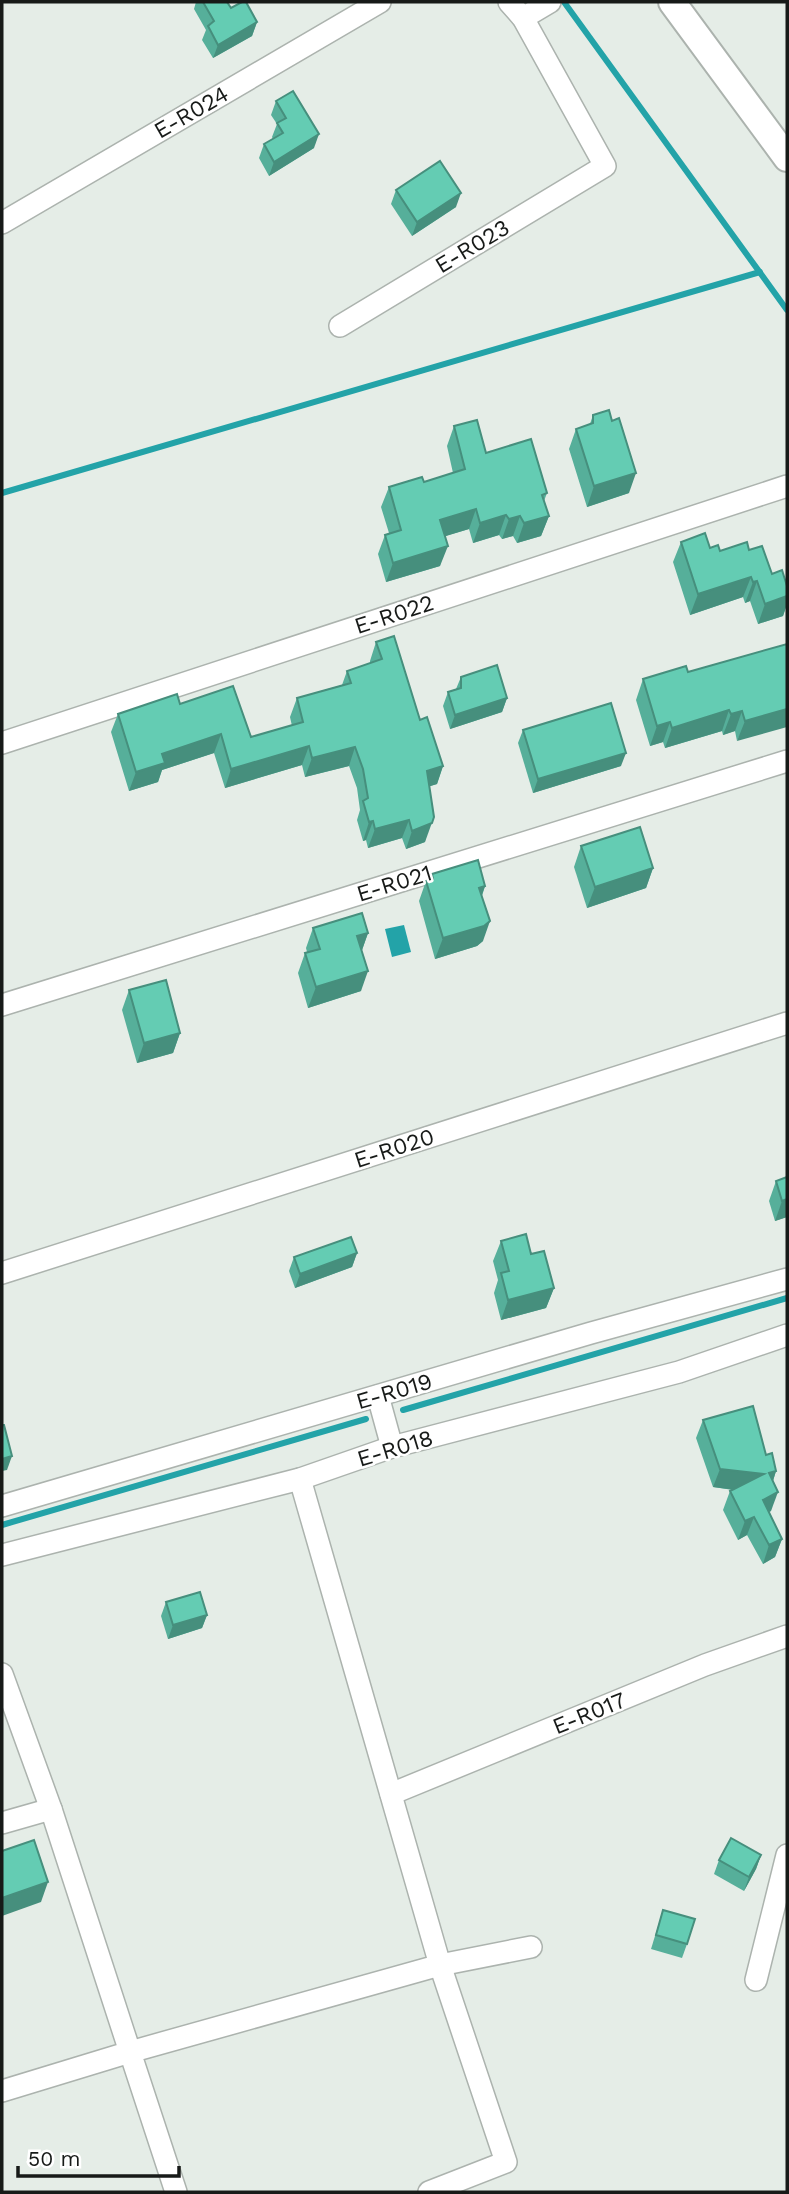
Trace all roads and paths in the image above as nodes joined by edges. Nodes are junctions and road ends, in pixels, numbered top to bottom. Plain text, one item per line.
1 (380, 2) edge
2 (550, 2) edge
3 (672, 2) edge
4 (516, 10) edge
5 (787, 159) edge
6 (2, 223) edge
7 (340, 326) dead end
8 (787, 486) edge
9 (2, 743) edge
10 (787, 761) edge
11 (2, 1005) edge
12 (787, 1023) edge
13 (2, 1273) edge
14 (787, 1279) edge
15 (787, 1335) edge
16 (378, 1396) junction
17 (392, 1447) junction
18 (300, 1479) junction
19 (2, 1506) edge
20 (2, 1555) edge
21 (787, 1636) edge
22 (2, 1674) edge
23 (391, 1794) junction
24 (51, 1809) junction
25 (2, 1824) edge
26 (787, 1855) edge
27 (531, 1947) dead end
28 (440, 1965) junction
29 (756, 1980) dead end
30 (130, 2053) junction
31 (2, 2091) edge
32 (176, 2192) edge
33 (429, 2192) edge

1 - 6 street, E-R024
2 - 4 street
3 - 5 street
4 - 7 street, E-R023
8 - 9 street, E-R022
10 - 11 street, E-R021
12 - 13 street, E-R020
14 - 16 street, E-R019
15 - 17 street, E-R018
16 - 17 street
16 - 19 street, E-R019
17 - 18 street, E-R018
18 - 20 street, E-R018
18 - 23 street
21 - 23 street, E-R017
22 - 24 street
23 - 28 street
24 - 25 street
24 - 30 street
26 - 29 street
27 - 28 street
28 - 30 street
28 - 33 street
30 - 31 street
30 - 32 street

